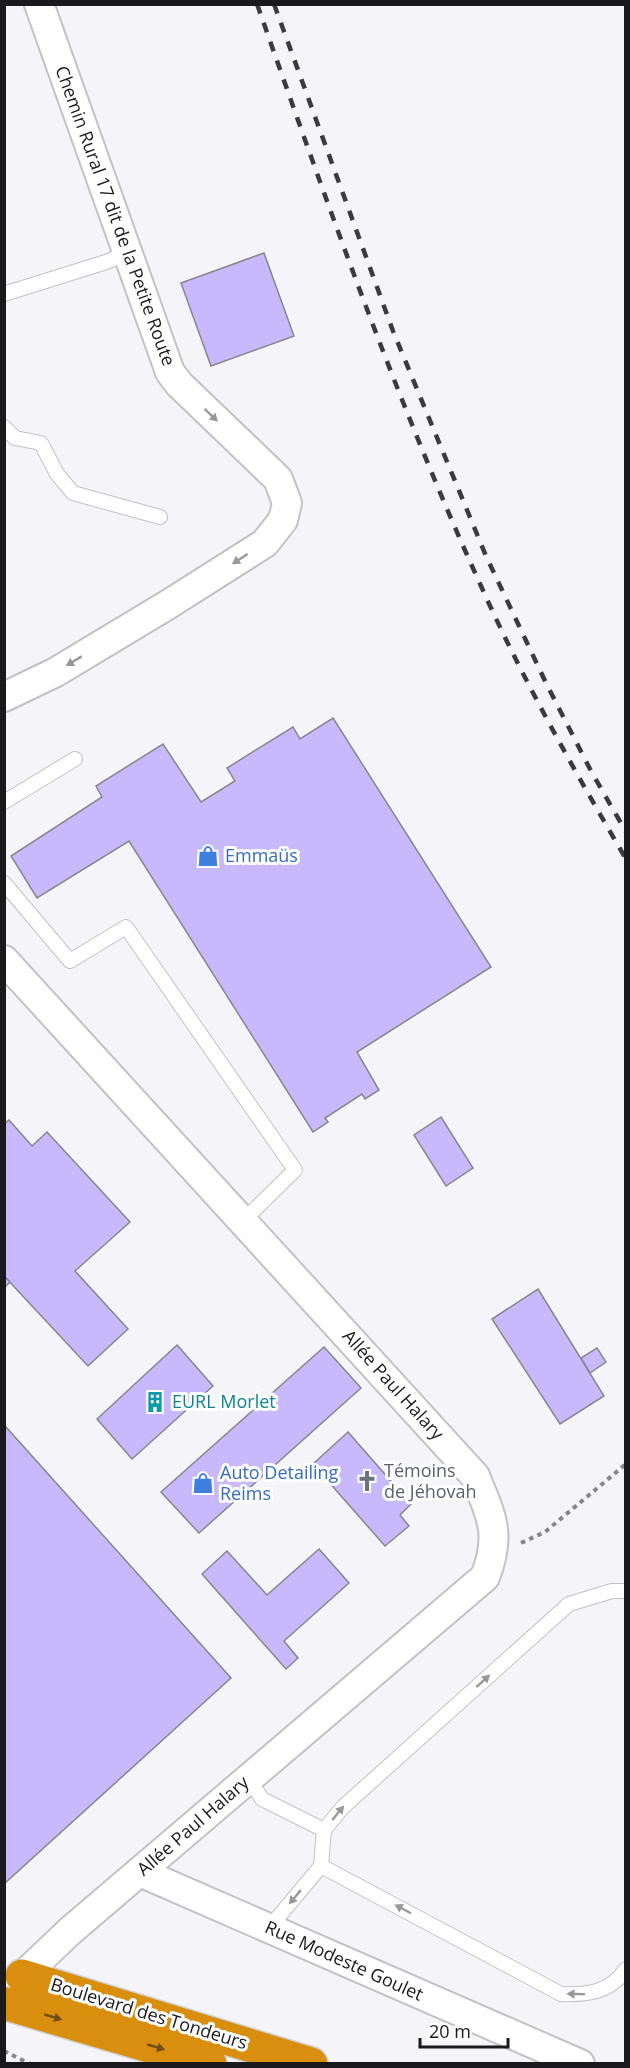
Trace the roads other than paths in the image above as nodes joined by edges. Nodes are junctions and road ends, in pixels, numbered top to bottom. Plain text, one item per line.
1 (39, 4) edge
2 (128, 253) junction
3 (4, 294) edge
4 (4, 428) edge
5 (160, 517) dead end
6 (4, 697) edge
7 (75, 759) dead end
8 (4, 802) edge
9 (4, 883) edge
10 (4, 960) edge
11 (243, 1221) junction
12 (626, 1591) edge
13 (249, 1779) junction
14 (324, 1830) junction
15 (321, 1866) junction
16 (140, 1872) junction
17 (269, 1928) junction
18 (626, 1969) edge
19 (13, 1985) edge
20 (4, 2003) edge
21 (210, 2064) edge
22 (311, 2064) edge
23 (580, 2064) edge

1 - 2 street, Chemin Rural 17 dit de la Petite Route
2 - 3 lane
2 -> 6 street, Chemin Rural 17 dit de la Petite Route
4 - 5 lane
7 - 8 lane
9 - 11 lane
10 - 11 street, Allée Paul Halary
11 - 13 street, Allée Paul Halary
14 -> 12 lane
13 - 14 lane
13 - 16 street, Allée Paul Halary
14 - 15 lane
15 -> 17 lane
18 -> 15 lane
16 - 17 street, Rue Modeste Goulet
16 - 19 street, Allée Paul Halary
17 - 23 street, Rue Modeste Goulet
19 - 22 highway, Boulevard des Tondeurs
20 -> 21 highway, Boulevard des Tondeurs

